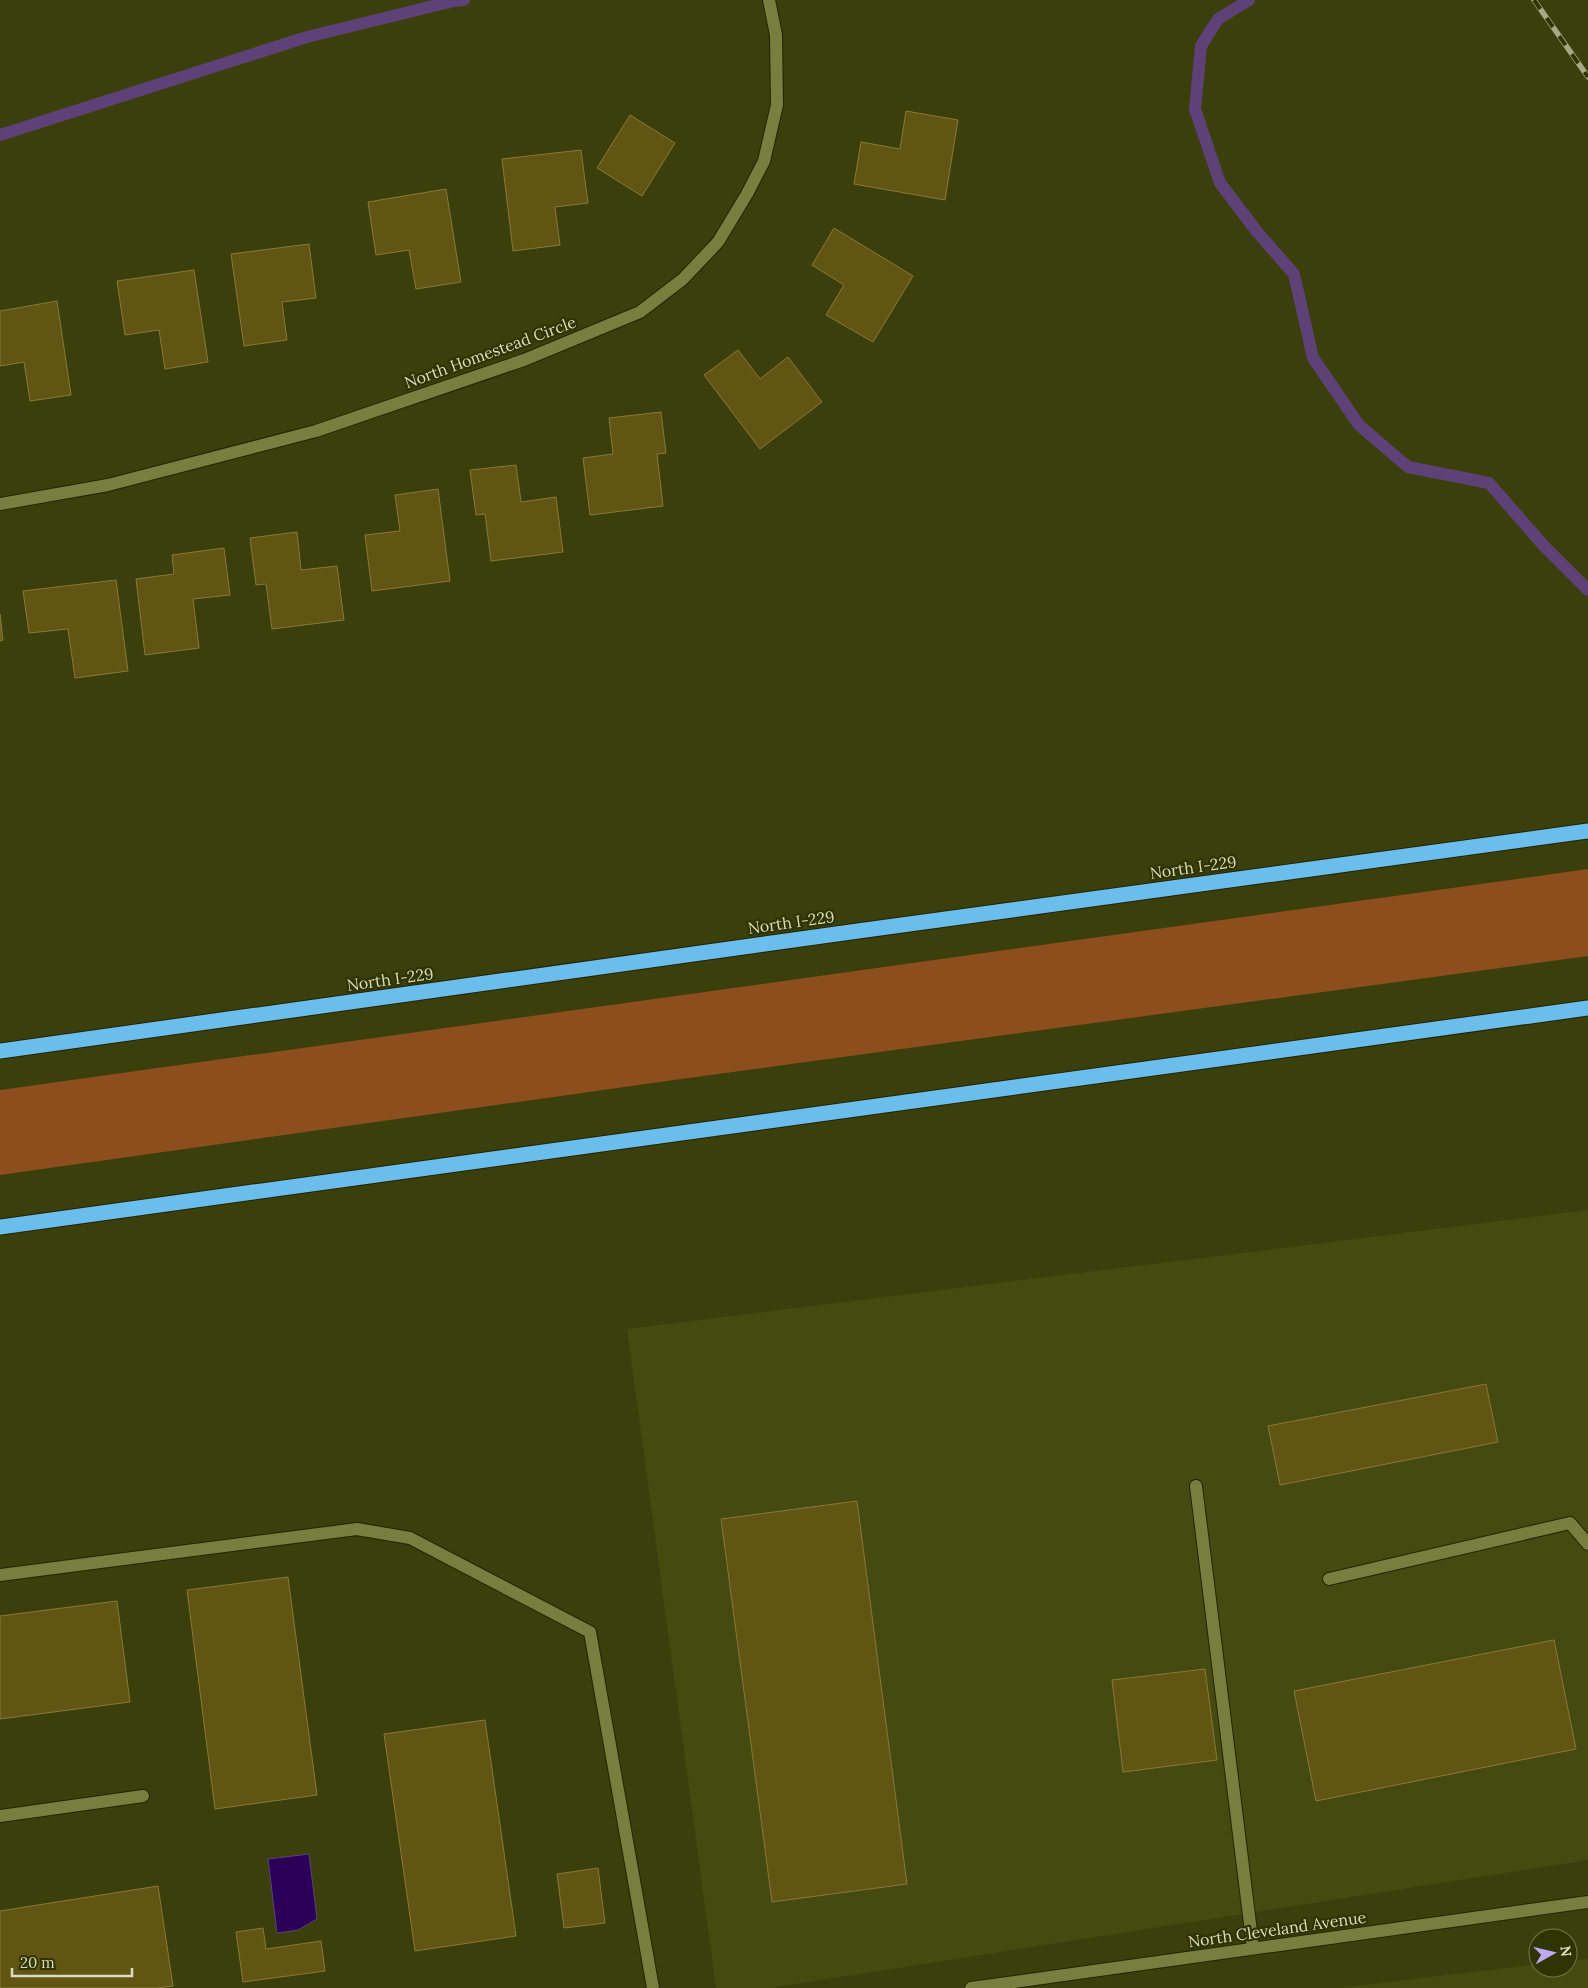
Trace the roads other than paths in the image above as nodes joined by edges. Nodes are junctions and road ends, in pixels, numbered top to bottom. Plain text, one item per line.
1 (769, 0) edge
2 (0, 504) edge
3 (1588, 831) edge
4 (1588, 1008) edge
5 (0, 1051) edge
6 (0, 1227) edge
7 (1196, 1486) dead end
8 (1588, 1544) edge
9 (0, 1575) edge
10 (1329, 1578) dead end
11 (143, 1796) dead end
12 (0, 1816) edge
13 (1588, 1902) edge
14 (1253, 1948) junction
15 (654, 1988) edge
16 (971, 1988) edge

1 - 2 street, North Homestead Circle
3 - 5 highway, North I-229
4 - 6 highway
7 - 14 street
8 - 10 street
9 - 15 street
11 - 12 street
13 - 14 street, North Cleveland Avenue
14 - 16 street, North Cleveland Avenue

